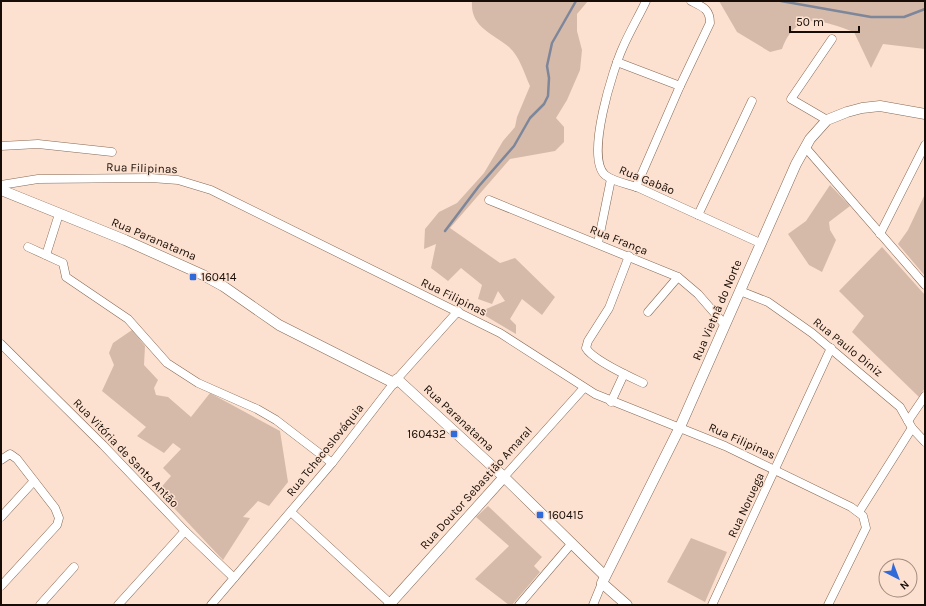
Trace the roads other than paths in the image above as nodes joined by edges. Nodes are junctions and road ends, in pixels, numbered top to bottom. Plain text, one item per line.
1 (646, 1) edge
2 (692, 1) edge
3 (832, 39) dead end
4 (617, 62) junction
5 (680, 86) junction
6 (752, 101) dead end
7 (925, 114) edge
8 (827, 120) junction
9 (925, 145) edge
10 (1, 146) edge
11 (805, 147) junction
12 (112, 152) dead end
13 (611, 179) junction
14 (1, 185) edge
15 (636, 187) junction
16 (1, 190) edge
17 (489, 200) dead end
18 (59, 214) junction
19 (698, 215) junction
20 (880, 234) junction
21 (760, 243) junction
22 (598, 244) junction
23 (28, 247) dead end
24 (46, 254) junction
25 (629, 256) junction
26 (678, 277) junction
27 (925, 285) edge
28 (740, 291) junction
29 (458, 311) junction
30 (648, 312) dead end
31 (725, 325) junction
32 (1, 344) edge
33 (831, 348) junction
34 (624, 374) junction
35 (396, 381) junction
36 (643, 383) dead end
37 (584, 389) junction
38 (925, 396) edge
39 (611, 402) junction
40 (910, 424) junction
41 (680, 427) junction
42 (925, 442) edge
43 (1, 460) edge
44 (332, 463) junction
45 (776, 469) junction
46 (504, 477) junction
47 (34, 481) junction
48 (291, 512) junction
49 (859, 512) junction
50 (1, 517) edge
51 (185, 531) junction
52 (572, 543) junction
53 (74, 567) dead end
54 (234, 578) junction
55 (604, 580) junction
56 (1, 586) edge
57 (390, 604) edge
58 (40, 605) edge
59 (118, 605) edge
60 (211, 605) edge
61 (519, 605) edge
62 (593, 605) edge
63 (627, 605) edge
64 (712, 605) edge
65 (828, 605) edge

1 - 4 street, Rua Gabão
2 - 5 street
3 - 8 street
4 - 5 street
4 - 13 street, Rua Gabão
5 - 15 street
6 - 19 street
7 - 8 street, Rua Vietnã do Norte
8 - 11 street, Rua Vietnã do Norte
9 - 20 street
10 - 12 street
11 - 20 street
11 - 21 street, Rua Vietnã do Norte
13 - 15 street, Rua Gabão
13 - 22 street
14 - 29 street, Rua Filipinas
15 - 19 street, Rua Gabão
16 - 18 street, Rua Paranatama
17 - 22 street, Rua França
18 - 24 street
18 - 35 street, Rua Paranatama
19 - 21 street, Rua Gabão
20 - 27 street
21 - 28 street, Rua Vietnã do Norte
22 - 25 street, Rua França
23 - 24 street
24 - 44 street
25 - 26 street, Rua França
25 - 34 street
26 - 30 street
26 - 31 street, Rua França
28 - 31 street, Rua Vietnã do Norte
28 - 33 street, Rua Paulo Diniz
29 - 35 street, Rua Tchecoslováquia
29 - 37 street, Rua Filipinas
31 - 41 street, Rua Vietnã do Norte
32 - 51 street, Rua Vitória de Santo Antão
33 - 40 street, Rua Paulo Diniz
33 - 45 street, Rua Noruega
34 - 36 street
34 - 39 street
35 - 44 street, Rua Tchecoslováquia
35 - 46 street, Rua Paranatama
37 - 39 street, Rua Filipinas
37 - 46 street, Rua Doutor Sebastião Amaral
38 - 40 street
39 - 41 street, Rua Filipinas
40 - 42 street, Rua Paulo Diniz
40 - 49 street
41 - 45 street, Rua Filipinas
41 - 55 street, Rua Vietnã do Norte
43 - 47 street
44 - 48 street, Rua Tchecoslováquia
45 - 49 street, Rua Filipinas
45 - 64 street, Rua Noruega
46 - 52 street, Rua Paranatama
46 - 57 street, Rua Doutor Sebastião Amaral
47 - 50 street
47 - 56 street
48 - 54 street, Rua Tchecoslováquia
48 - 57 street
49 - 65 street
51 - 54 street, Rua Vitória de Santo Antão
51 - 59 street
52 - 55 street, Rua Paranatama
52 - 61 street
53 - 58 street
54 - 60 street, Rua Tchecoslováquia
55 - 62 street, Rua Vietnã do Norte
55 - 63 street, Rua Paranatama

